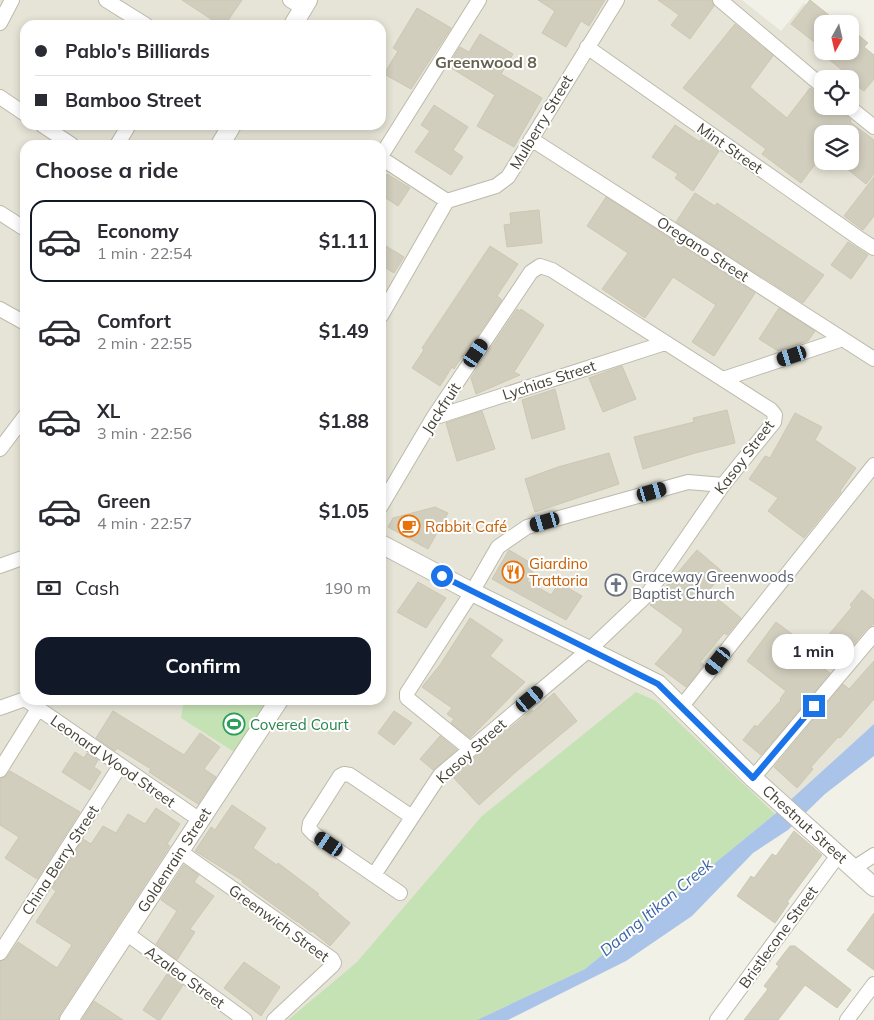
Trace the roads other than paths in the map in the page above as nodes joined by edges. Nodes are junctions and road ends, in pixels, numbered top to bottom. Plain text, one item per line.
1 (12, 0) edge
2 (106, 0) edge
3 (479, 0) edge
4 (617, 0) edge
5 (720, 0) edge
6 (300, 3) edge
7 (138, 20) edge
8 (295, 20) edge
9 (0, 23) edge
10 (587, 47) junction
11 (814, 79) edge
12 (0, 97) edge
13 (20, 111) edge
14 (859, 115) edge
15 (874, 127) edge
16 (50, 130) edge
17 (531, 139) junction
18 (64, 140) edge
19 (386, 149) edge
20 (386, 160) edge
21 (447, 202) junction
22 (0, 213) edge
23 (20, 226) edge
24 (874, 248) edge
25 (386, 307) edge
26 (0, 309) edge
27 (20, 320) edge
28 (843, 339) junction
29 (665, 342) junction
30 (874, 359) edge
31 (723, 379) junction
32 (433, 418) junction
33 (20, 423) edge
34 (0, 450) edge
35 (874, 465) edge
36 (723, 485) junction
37 (386, 498) edge
38 (386, 547) edge
39 (20, 559) edge
40 (0, 566) edge
41 (472, 592) junction
42 (874, 634) edge
43 (590, 649) junction
44 (20, 702) edge
45 (33, 705) edge
46 (276, 705) edge
47 (682, 706) junction
48 (0, 708) edge
49 (38, 709) junction
50 (470, 749) junction
51 (120, 766) junction
52 (0, 770) edge
53 (753, 778) junction
54 (412, 817) junction
55 (200, 820) junction
56 (180, 852) junction
57 (839, 854) junction
58 (874, 855) edge
59 (854, 868) junction
60 (374, 875) junction
61 (874, 887) edge
62 (400, 893) dead end
63 (126, 933) junction
64 (0, 953) edge
65 (874, 984) edge
66 (70, 1020) edge
67 (245, 1020) edge
68 (274, 1020) edge
69 (717, 1020) edge
70 (847, 1020) edge

1 - 9 street
2 - 7 street
3 - 19 street
4 - 10 street, Mulberry Street
5 - 11 street
6 - 8 street
10 - 17 street, Mulberry Street
10 - 24 street, Mint Street
12 - 13 street
14 - 15 street
16 - 18 street
17 - 21 street, Mulberry Street
17 - 28 street, Oregano Street
20 - 21 street
21 - 25 street
22 - 23 street
26 - 27 street
28 - 30 street, Oregano Street
28 - 31 street
29 - 31 street
29 - 32 street, Lychias Street
29 - 32 street, Jackfruit
31 - 36 street, Kasoy Street
32 - 37 street, Jackfruit
33 - 34 street
35 - 47 street
36 - 41 street
36 - 43 street, Kasoy Street
38 - 41 street, Chestnut Street
39 - 40 street
41 - 43 street, Chestnut Street
41 - 50 street
42 - 53 street
43 - 47 street, Chestnut Street
43 - 50 street, Kasoy Street
44 - 48 street
45 - 49 street, Leonard Wood Street
46 - 55 street, Goldenrain Street
47 - 53 street, Chestnut Street
49 - 51 street, Leonard Wood Street
49 - 52 street
50 - 54 street, Kasoy Street
51 - 55 street, Leonard Wood Street
51 - 64 street, China Berry Street
53 - 57 street, Chestnut Street
54 - 60 street, Kasoy Street
54 - 60 street
55 - 56 street, Goldenrain Street
56 - 63 street, Goldenrain Street
56 - 68 street, Greenwich Street
57 - 59 street, Chestnut Street
57 - 69 street, Bristlecone Street
58 - 59 street
59 - 61 street, Chestnut Street
60 - 62 street
63 - 66 street, Goldenrain Street
63 - 67 street, Azalea Street
65 - 70 street

